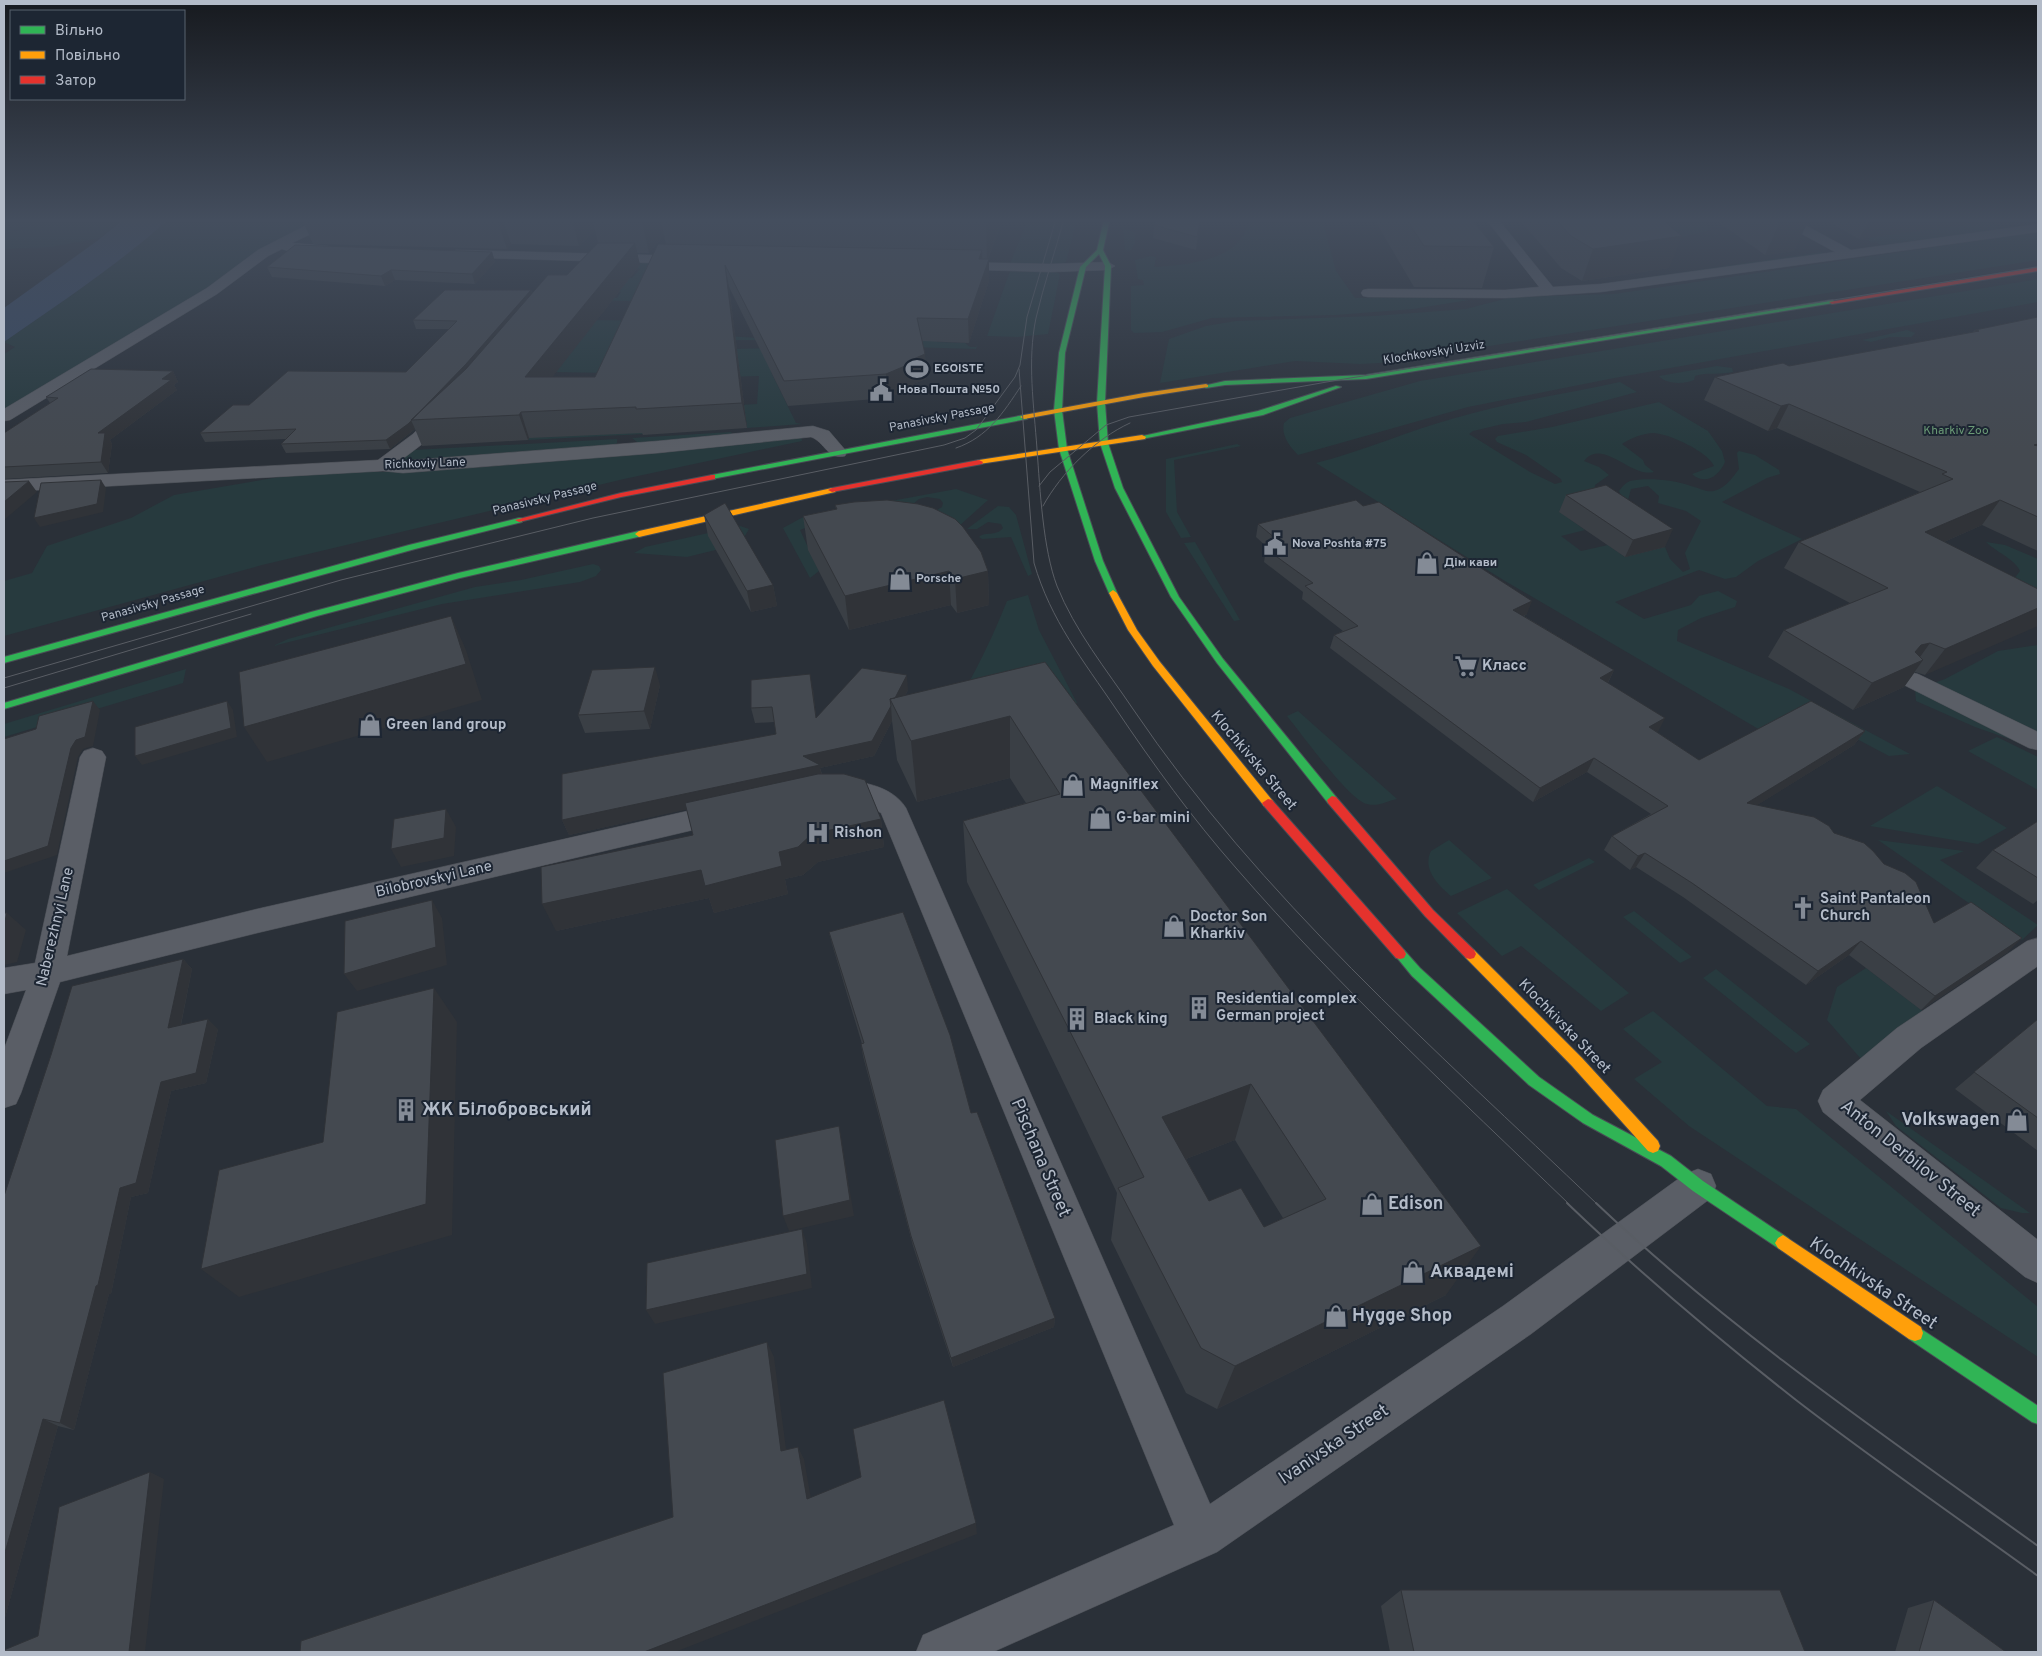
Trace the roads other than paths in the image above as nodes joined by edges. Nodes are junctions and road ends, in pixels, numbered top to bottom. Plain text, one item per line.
1 (205, 296) edge
2 (1076, 296) edge
3 (1106, 296) edge
4 (1865, 296) edge
5 (1366, 378) junction
6 (458, 398) edge
7 (1101, 403) junction
8 (1058, 410) junction
9 (4, 416) edge
10 (1104, 443) junction
11 (1063, 449) junction
12 (838, 452) junction
13 (383, 465) junction
14 (4, 486) edge
15 (4, 660) edge
16 (1910, 679) edge
17 (4, 706) edge
18 (2038, 742) edge
19 (93, 757) dead end
20 (813, 792) edge
21 (755, 806) edge
22 (2038, 950) edge
23 (48, 974) junction
24 (4, 981) edge
25 (4, 1093) edge
26 (1666, 1160) junction
27 (1698, 1186) junction
28 (2038, 1264) edge
29 (2038, 1416) edge
30 (1201, 1536) junction
31 (940, 1652) edge

1 - 9 street
2 - 8 main road, Klochkivska Street
3 - 7 main road, Klochkivska Street
4 - 5 main road, Klochkovskyi Uzviz
5 - 7 main road, Klochkovskyi Uzviz
5 - 10 main road, Klochkovskyi Uzviz
6 - 13 street
7 - 8 main road, Panasivsky Passage
7 - 10 main road, Klochkivska Street
8 - 11 main road, Klochkivska Street
8 - 12 main road, Panasivsky Passage
10 - 11 main road, Klochkovskyi Uzviz
10 - 26 main road, Klochkivska Street
11 - 17 main road
11 - 26 main road, Klochkivska Street
12 - 13 street, Richkoviy Lane
12 - 15 main road, Panasivsky Passage
13 - 14 street, Richkoviy Lane
16 - 18 street
19 - 23 street, Naberezhnyi Lane
20 - 30 street, Pischana Street
21 - 23 street, Bilobrovskyi Lane
22 - 28 street, Anton Derbilov Street
23 - 24 street, Bilobrovskyi Lane
23 - 25 street, Naberezhnyi Lane
26 - 27 main road, Klochkivska Street
27 - 29 main road, Klochkivska Street
27 - 30 street, Ivanivska Street
30 - 31 street, Ivanivska Street

